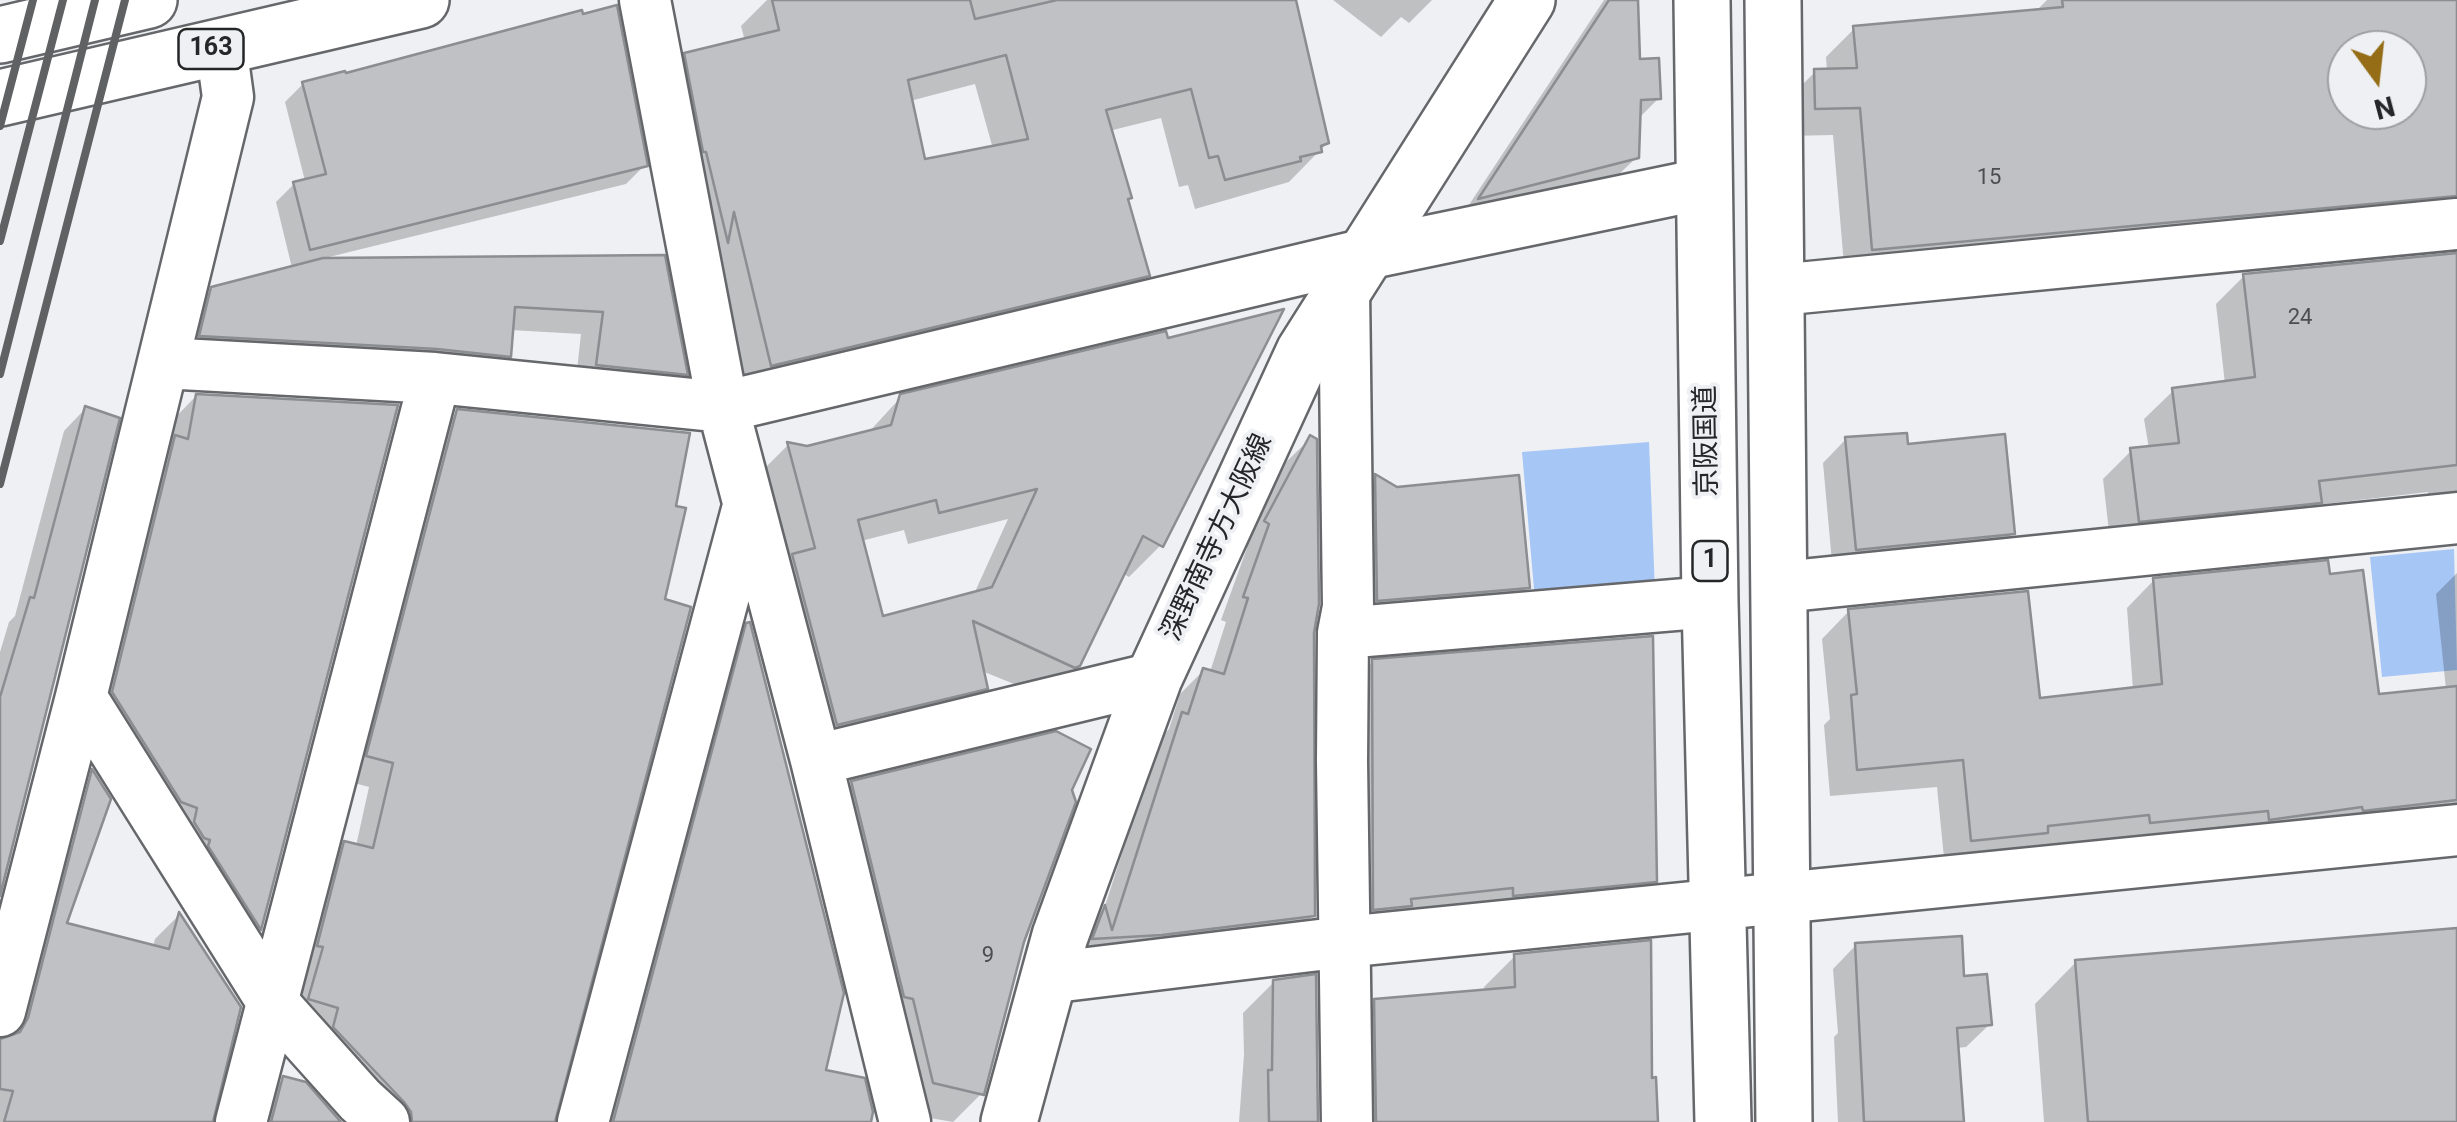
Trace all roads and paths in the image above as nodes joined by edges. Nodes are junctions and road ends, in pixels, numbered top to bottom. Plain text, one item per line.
1 (149, 0) edge
2 (270, 0) edge
3 (421, 0) edge
4 (645, 0) edge
5 (1527, 0) edge
6 (1702, 0) edge
7 (1773, 0) edge
8 (0, 35) edge
9 (221, 46) junction
10 (0, 64) edge
11 (0, 98) edge
12 (1704, 184) junction
13 (2457, 224) edge
14 (1355, 272) junction
15 (1778, 290) junction
16 (163, 363) junction
17 (435, 378) junction
18 (722, 407) junction
19 (747, 510) junction
20 (2457, 518) edge
21 (1781, 587) junction
22 (1710, 602) junction
23 (1343, 633) junction
24 (1154, 678) junction
25 (81, 697) junction
26 (816, 760) junction
27 (2457, 830) edge
28 (1780, 897) junction
29 (1719, 904) junction
30 (1344, 942) junction
31 (1047, 978) junction
32 (274, 1003) junction
33 (0, 1011) edge
34 (241, 1122) edge
35 (384, 1122) edge
36 (583, 1122) edge
37 (905, 1122) edge
38 (1009, 1122) edge
39 (1348, 1122) edge
40 (1723, 1122) edge
41 (1784, 1122) edge

1 - 8 main road
2 - 10 main road, 163
3 - 9 main road, 163
4 - 18 street
5 - 14 main road, 深野南寺方大阪線
6 - 12 main road, 京阪国道 / 1
7 - 15 main road
9 - 11 main road, 163
9 - 16 street
12 - 14 street
12 - 22 main road, 京阪国道 / 1
13 - 15 street
14 - 18 street
14 - 23 street
14 - 24 main road, 深野南寺方大阪線
15 - 21 main road
16 - 17 street
16 - 25 street
17 - 18 street
17 - 32 street
18 - 19 street
19 - 26 street
19 - 36 street
20 - 21 street
21 - 28 main road
22 - 23 street
22 - 29 main road, 京阪国道 / 1
23 - 30 street
24 - 26 street
24 - 31 main road, 深野南寺方大阪線
25 - 32 street
25 - 33 street
26 - 37 street
27 - 28 street
28 - 29 street
28 - 41 main road
29 - 30 street
29 - 40 main road, 京阪国道 / 1
30 - 31 street
30 - 39 street
31 - 38 main road, 深野南寺方大阪線
32 - 34 street
32 - 35 street

